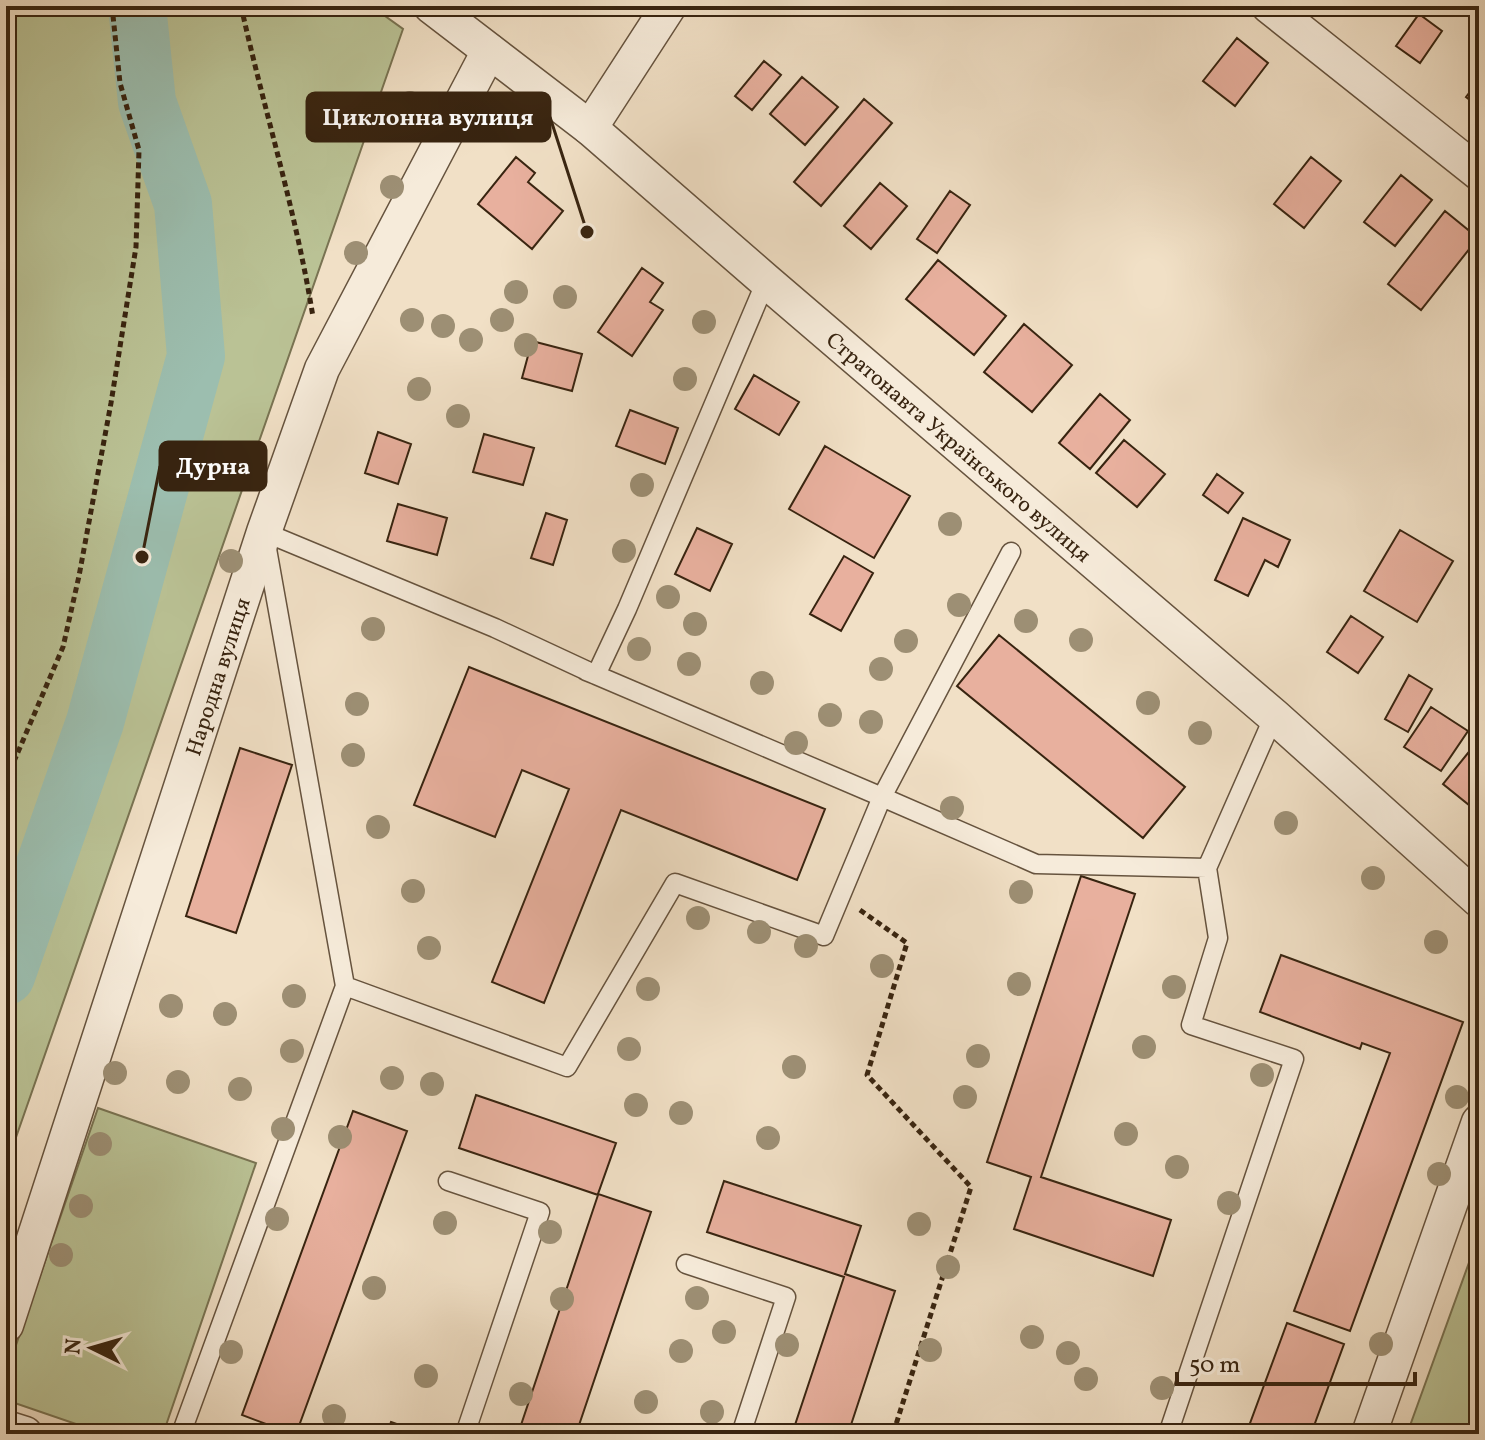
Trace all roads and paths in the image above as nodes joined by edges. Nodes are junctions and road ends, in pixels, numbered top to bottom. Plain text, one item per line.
1 (112, 6) edge
2 (241, 6) edge
3 (431, 6) edge
4 (669, 6) edge
5 (1269, 6) edge
6 (489, 51) junction
7 (590, 128) junction
8 (1479, 173) edge
9 (766, 281) junction
10 (322, 369) junction
11 (264, 532) junction
12 (1011, 552) dead end
13 (596, 675) junction
14 (1274, 716) junction
15 (6, 780) edge
16 (882, 797) junction
17 (1207, 868) junction
18 (840, 896) junction
19 (1479, 900) edge
20 (345, 986) junction
21 (1479, 1122) edge
22 (448, 1181) dead end
23 (686, 1264) dead end
24 (6, 1325) edge
25 (6, 1428) edge
26 (25, 1434) edge
27 (181, 1434) edge
28 (465, 1434) edge
29 (741, 1434) edge
30 (893, 1434) edge
31 (1168, 1434) edge
32 (1369, 1434) edge

1 - 15 path
2 - 10 path
3 - 6 street, Стратонавта Українського вулиця
4 - 7 street
5 - 8 street
6 - 7 street, Стратонавта Українського вулиця
6 - 10 street, Народна вулиця
7 - 9 street, Стратонавта Українського вулиця
9 - 13 lane
9 - 14 street, Стратонавта Українського вулиця
10 - 11 street, Народна вулиця
11 - 13 lane
11 - 20 lane
11 - 24 street, Народна вулиця
12 - 16 lane
13 - 16 lane
14 - 17 lane
14 - 19 street, Стратонавта Українського вулиця
16 - 17 lane
16 - 18 lane
17 - 31 lane
18 - 20 lane
18 - 30 path
20 - 27 lane
21 - 32 street
22 - 28 lane
23 - 29 lane
25 - 26 street

